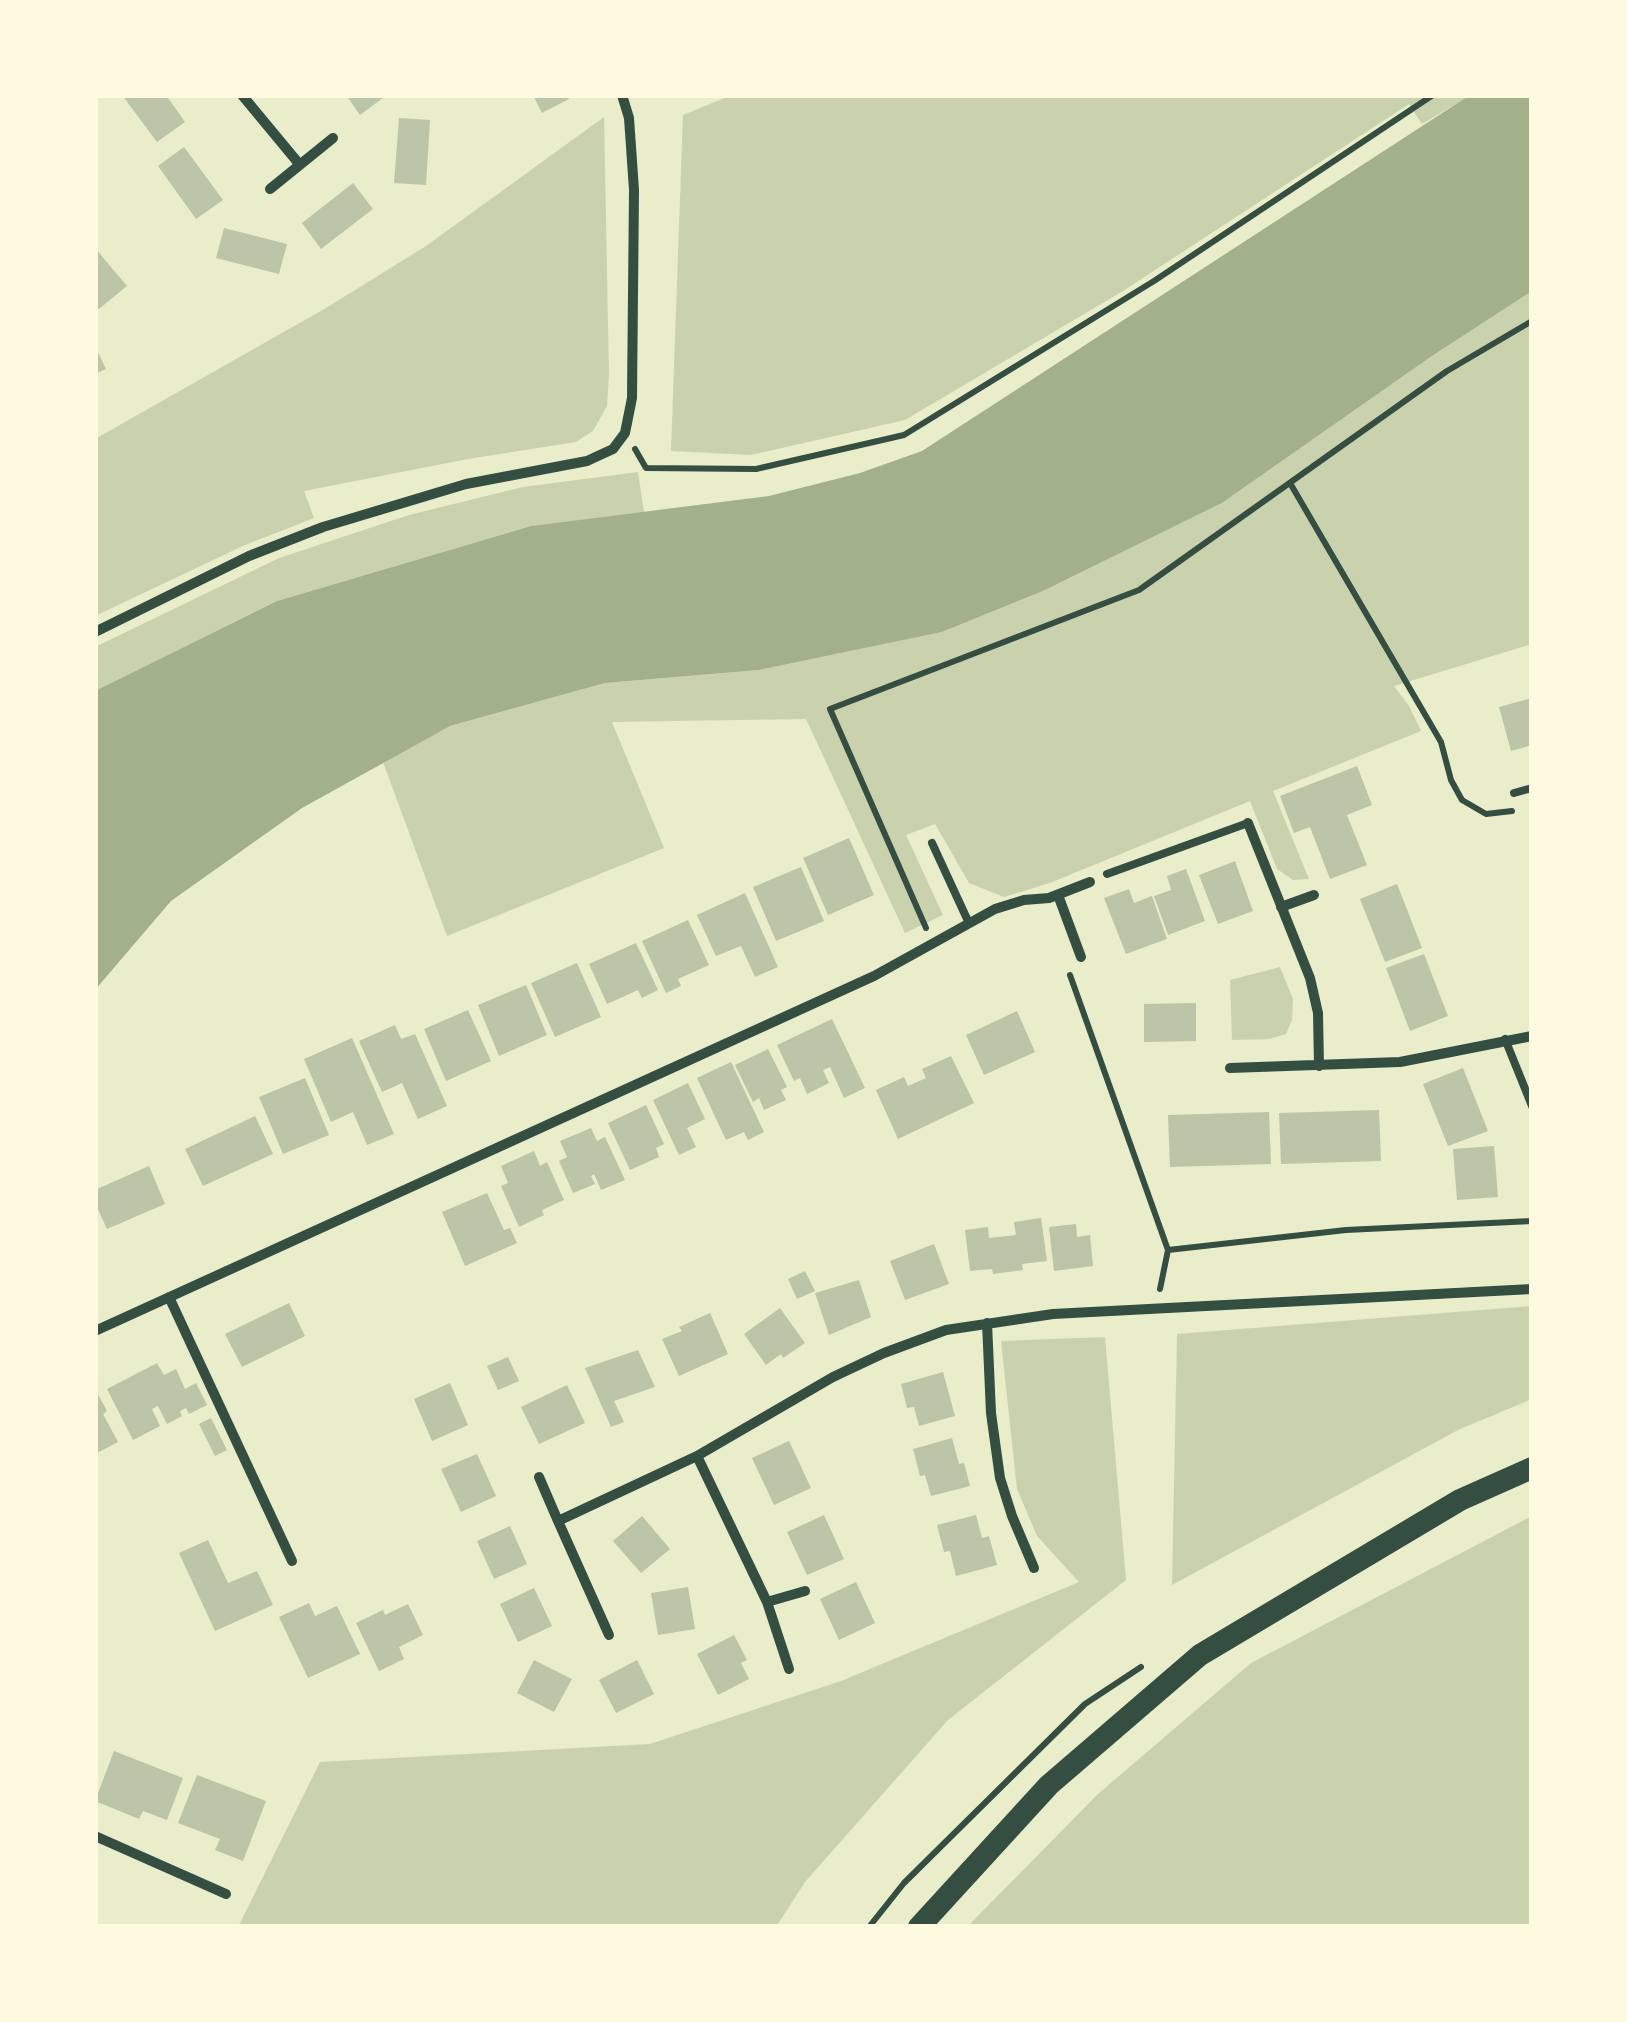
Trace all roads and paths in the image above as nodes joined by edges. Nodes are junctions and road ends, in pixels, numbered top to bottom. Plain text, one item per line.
1 (242, 95) edge
2 (622, 95) edge
3 (1433, 95) edge
4 (333, 138) dead end
5 (300, 165) junction
6 (270, 189) dead end
7 (1532, 321) edge
8 (625, 432) junction
9 (1290, 483) junction
10 (95, 632) edge
11 (1532, 788) edge
12 (1514, 793) dead end
13 (1519, 809) dead end
14 (1248, 823) joint
15 (932, 843) dead end
16 (1107, 874) dead end
17 (1090, 882) dead end
18 (1058, 895) junction
19 (1314, 895) dead end
20 (1281, 907) junction
21 (968, 921) junction
22 (932, 943) junction
23 (1081, 956) joint
24 (1532, 1036) edge
25 (1505, 1039) junction
26 (1319, 1066) junction
27 (1230, 1068) dead end
28 (1532, 1106) edge
29 (1532, 1222) edge
30 (1168, 1250) junction
31 (1532, 1289) edge
32 (168, 1297) junction
33 (1156, 1310) junction
34 (987, 1323) junction
35 (95, 1332) edge
36 (697, 1456) junction
37 (1532, 1468) edge
38 (539, 1478) dead end
39 (558, 1520) junction
40 (292, 1562) dead end
41 (1034, 1568) dead end
42 (804, 1591) dead end
43 (766, 1602) junction
44 (609, 1634) dead end
45 (789, 1669) dead end
46 (95, 1836) edge
47 (226, 1894) dead end
48 (919, 1927) edge

1 - 5 street
2 - 8 street
3 - 8 path
4 - 5 street
5 - 6 street
7 - 9 path
8 - 10 street
9 - 13 path
9 - 22 path
11 - 12 lane
14 - 16 lane
14 - 20 street
15 - 21 lane
17 - 18 street
18 - 21 street
18 - 23 street
19 - 20 street
20 - 26 street
21 - 22 street
22 - 32 street
23 - 30 path
24 - 25 street
25 - 26 street
25 - 28 lane
26 - 27 street
29 - 30 path
30 - 33 path
31 - 33 street
32 - 35 street
32 - 40 street
33 - 34 street
34 - 36 street
34 - 41 street
36 - 39 street
36 - 43 street
37 - 48 main road
38 - 39 street
39 - 44 street
42 - 43 street
43 - 45 street
46 - 47 street

